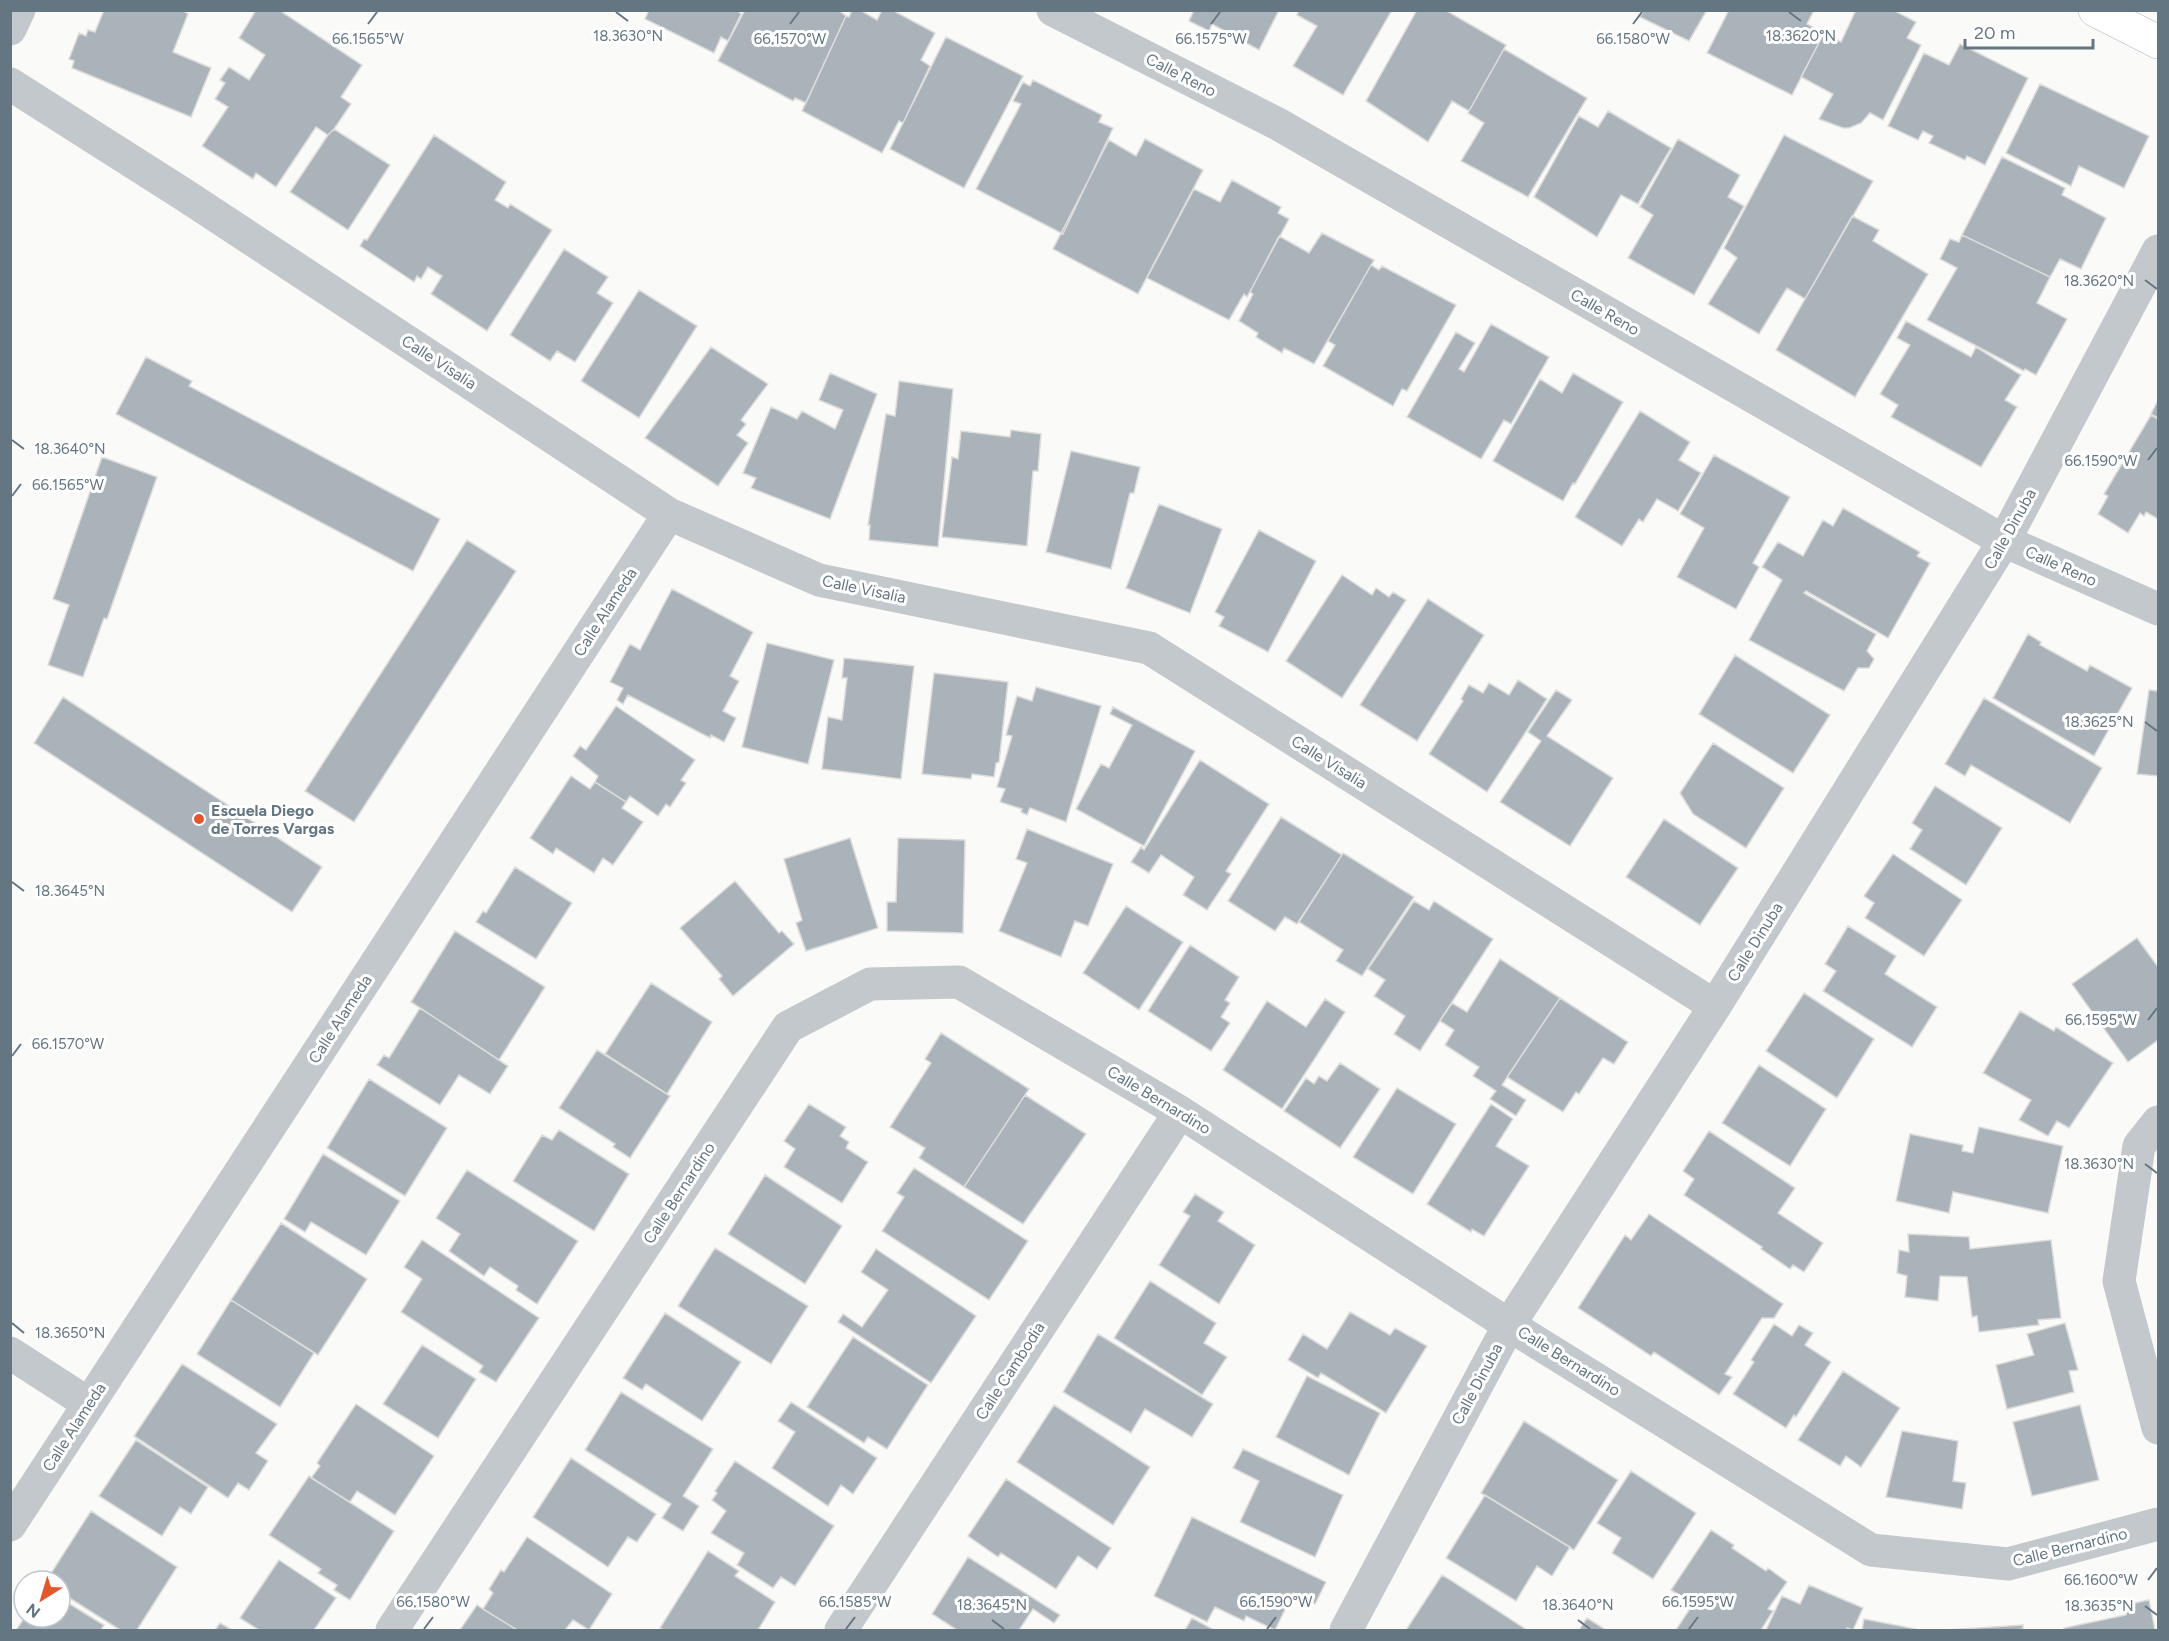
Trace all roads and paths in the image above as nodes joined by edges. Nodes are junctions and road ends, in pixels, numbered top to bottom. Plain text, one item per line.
1 (19, 10) edge
2 (1053, 10) edge
3 (2095, 10) edge
4 (10, 29) edge
5 (2158, 42) edge
6 (10, 84) edge
7 (2158, 251) edge
8 (669, 514) junction
9 (2004, 541) junction
10 (2158, 609) edge
11 (1715, 1006) junction
12 (1180, 1112) junction
13 (2158, 1122) edge
14 (1509, 1324) junction
15 (10, 1353) edge
16 (89, 1404) junction
17 (2158, 1428) edge
18 (2158, 1524) edge
19 (10, 1525) edge
20 (392, 1630) edge
21 (840, 1630) edge
22 (1346, 1630) edge

1 - 4 street
2 - 9 street, Calle Reno
3 - 5 main road
6 - 8 street, Calle Visalia
7 - 9 street, Calle Dinuba
8 - 11 street, Calle Visalia
8 - 16 street, Calle Alameda
9 - 10 street, Calle Reno
9 - 11 street, Calle Dinuba
11 - 14 street, Calle Dinuba
12 - 14 street, Calle Bernardino
12 - 20 street, Calle Bernardino
12 - 21 street, Calle Cambodia
13 - 17 street
14 - 18 street, Calle Bernardino
14 - 22 street, Calle Dinuba
15 - 16 street
16 - 19 street, Calle Alameda

